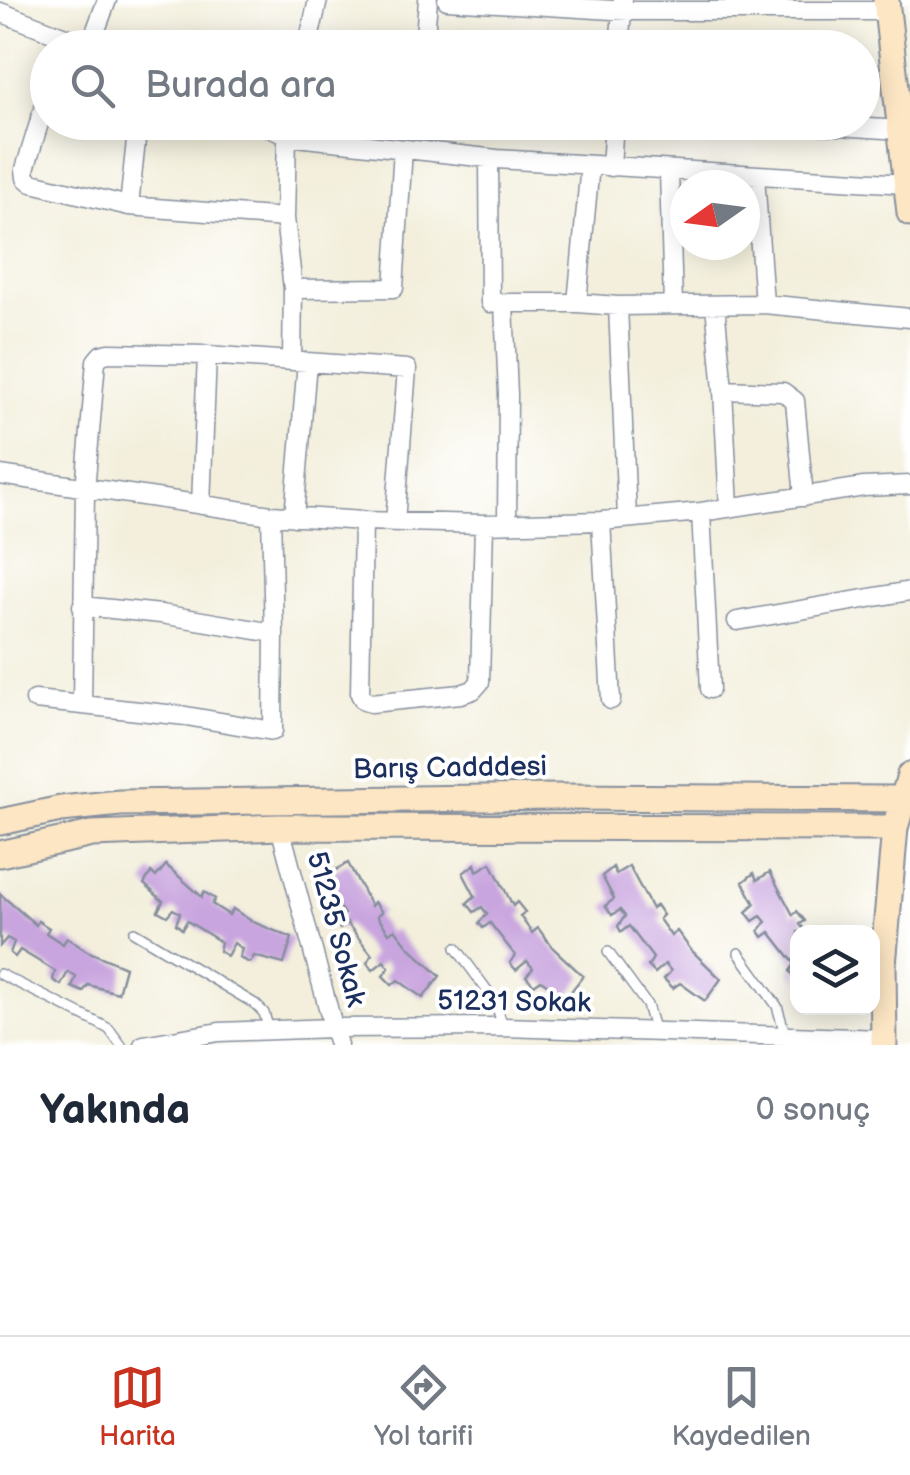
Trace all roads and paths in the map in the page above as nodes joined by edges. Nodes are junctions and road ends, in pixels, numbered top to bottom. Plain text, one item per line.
1 (108, 0) edge
2 (318, 0) edge
3 (428, 0) edge
4 (447, 0) edge
5 (528, 2) edge
6 (622, 5) edge
7 (727, 5) edge
8 (0, 12) edge
9 (893, 18) edge
10 (38, 30) edge
11 (98, 30) edge
12 (310, 30) edge
13 (426, 30) edge
14 (621, 30) edge
15 (903, 102) edge
16 (880, 129) edge
17 (900, 130) junction
18 (34, 140) edge
19 (136, 140) edge
20 (289, 140) edge
21 (351, 140) edge
22 (613, 140) edge
23 (402, 149) junction
24 (490, 158) junction
25 (590, 165) junction
26 (611, 167) junction
27 (907, 168) edge
28 (669, 171) joint
29 (760, 176) edge
30 (129, 206) junction
31 (910, 213) edge
32 (285, 218) junction
33 (760, 247) edge
34 (293, 290) junction
35 (577, 303) junction
36 (504, 304) junction
37 (715, 304) junction
38 (764, 304) junction
39 (673, 305) junction
40 (618, 306) junction
41 (910, 318) edge
42 (206, 355) junction
43 (300, 361) junction
44 (723, 390) junction
45 (0, 475) edge
46 (910, 484) edge
47 (85, 490) junction
48 (804, 496) junction
49 (201, 505) junction
50 (729, 508) junction
51 (701, 512) junction
52 (271, 516) junction
53 (294, 517) junction
54 (627, 518) junction
55 (363, 521) junction
56 (602, 521) junction
57 (395, 522) junction
58 (507, 523) junction
59 (484, 524) junction
60 (910, 591) edge
61 (82, 606) junction
62 (737, 620) dead end
63 (274, 633) junction
64 (710, 689) dead end
65 (36, 700) dead end
66 (610, 700) dead end
67 (82, 705) junction
68 (904, 805) edge
69 (0, 822) edge
70 (280, 827) junction
71 (0, 854) edge
72 (134, 932) dead end
73 (456, 948) dead end
74 (608, 952) dead end
75 (739, 953) dead end
76 (0, 974) edge
77 (503, 1027) junction
78 (269, 1030) junction
79 (655, 1032) junction
80 (336, 1036) edge
81 (786, 1037) junction
82 (171, 1042) edge
83 (885, 1042) edge
84 (121, 1045) edge
85 (142, 1045) edge

1 - 11 street
2 - 12 street
3 - 13 street
4 - 5 street
5 - 6 street
6 - 7 street
6 - 14 street
7 - 9 street
8 - 10 street
9 - 15 main road
15 - 17 main road
16 - 17 street
17 - 27 main road
18 - 30 street
19 - 30 street
20 - 32 street
21 - 23 street
22 - 26 street
23 - 24 street
23 - 34 street
24 - 25 street
24 - 36 street
25 - 26 street
25 - 35 street
26 - 28 street
27 - 29 street
27 - 31 main road
28 - 39 street
30 - 32 street
32 - 34 street
33 - 38 street
34 - 43 street
35 - 36 street
35 - 40 street
36 - 58 street
37 - 38 street
37 - 39 street
37 - 44 street
38 - 41 street
39 - 40 street
40 - 54 street
42 - 43 street
42 - 47 street
42 - 49 street
43 - 53 street
43 - 57 street
44 - 48 street
44 - 50 street
45 - 47 street
46 - 48 street
47 - 49 street
47 - 61 street
48 - 50 street
49 - 52 street
50 - 51 street
51 - 54 street
51 - 64 street
52 - 53 street
52 - 63 street
53 - 55 street
54 - 56 street
55 - 57 street
55 - 59 street
56 - 58 street
56 - 66 street
57 - 59 street
58 - 59 street
60 - 62 street
61 - 63 street
61 - 67 street
63 - 67 street
65 - 67 street
68 - 69 main road, Barış Cadddesi
68 - 70 main road, Barış Cadddesi
68 - 83 main road
70 - 71 main road, Barış Cadddesi
70 - 80 street, 51235 Sokak
72 - 78 lane
73 - 77 lane
74 - 79 lane
75 - 81 lane
76 - 84 lane
77 - 79 street, 51231 Sokak
77 - 80 street, 51231 Sokak
78 - 80 street, 51231 Sokak
78 - 82 street, 51231 Sokak
79 - 81 street, 51231 Sokak
81 - 83 street, 51231 Sokak
82 - 85 street, 51231 Sokak

